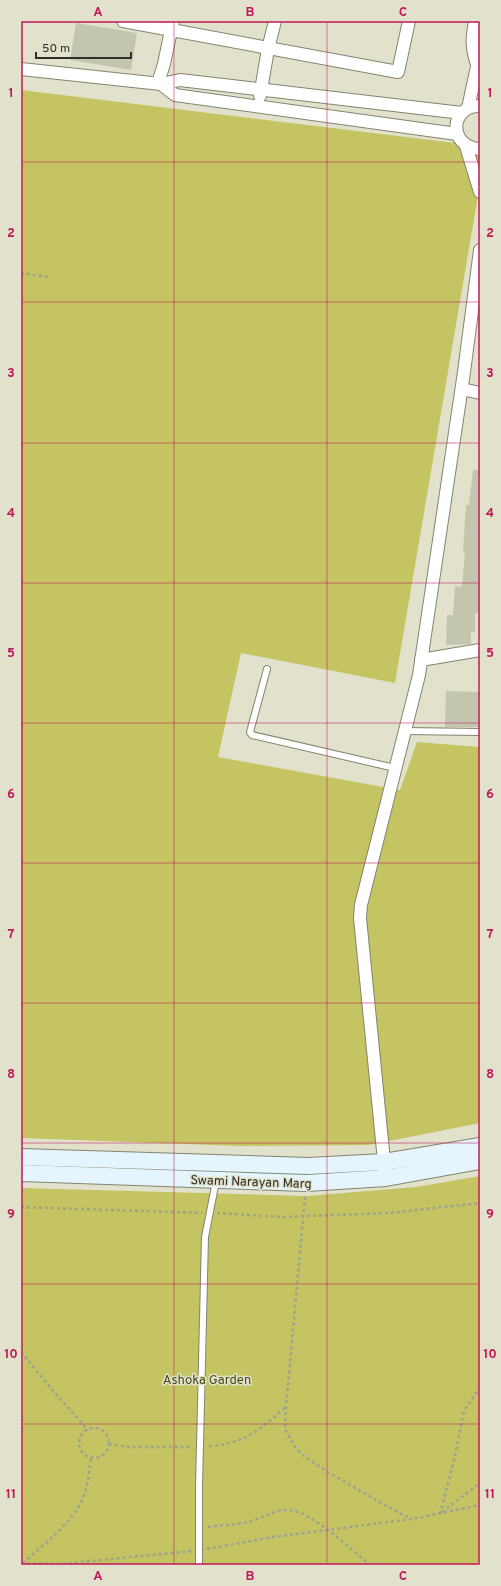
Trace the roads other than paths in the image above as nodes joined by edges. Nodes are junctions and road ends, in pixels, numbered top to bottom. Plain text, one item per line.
1 (122, 21) edge
2 (275, 21) edge
3 (409, 21) edge
4 (475, 21) edge
5 (172, 26) edge
6 (268, 49) junction
7 (480, 53) edge
8 (477, 65) junction
9 (21, 69) edge
10 (160, 84) junction
11 (262, 90) junction
12 (256, 106) junction
13 (480, 106) edge
14 (465, 110) junction
15 (457, 134) junction
16 (466, 146) junction
17 (480, 148) edge
18 (480, 192) edge
19 (480, 250) edge
20 (462, 389) junction
21 (480, 393) edge
22 (480, 650) edge
23 (421, 660) junction
24 (267, 669) dead end
25 (404, 731) junction
26 (480, 732) edge
27 (395, 768) junction
28 (480, 1146) edge
29 (21, 1157) edge
30 (480, 1161) edge
31 (385, 1170) junction
32 (21, 1173) edge
33 (217, 1180) junction
34 (199, 1565) edge

1 - 5 street
2 - 6 street
3 - 6 street
4 - 8 street
5 - 6 street
5 - 10 street
6 - 11 street
7 - 8 street
8 - 14 street
9 - 10 street
10 - 11 street
10 - 12 street
11 - 12 street
11 - 14 street
12 - 15 street
13 - 14 street
14 - 15 street
15 - 16 street
16 - 17 street
16 - 18 street
19 - 20 street
20 - 21 street
20 - 23 street
22 - 23 street
23 - 25 street
24 - 27 lane
25 - 26 lane
25 - 27 street
27 - 31 street
28 - 31 main road, Swami Narayan Marg
29 - 31 main road, Swami Narayan Marg
30 - 31 main road, Swami Narayan Marg
31 - 33 main road, Swami Narayan Marg
32 - 33 main road, Swami Narayan Marg
33 - 34 lane

